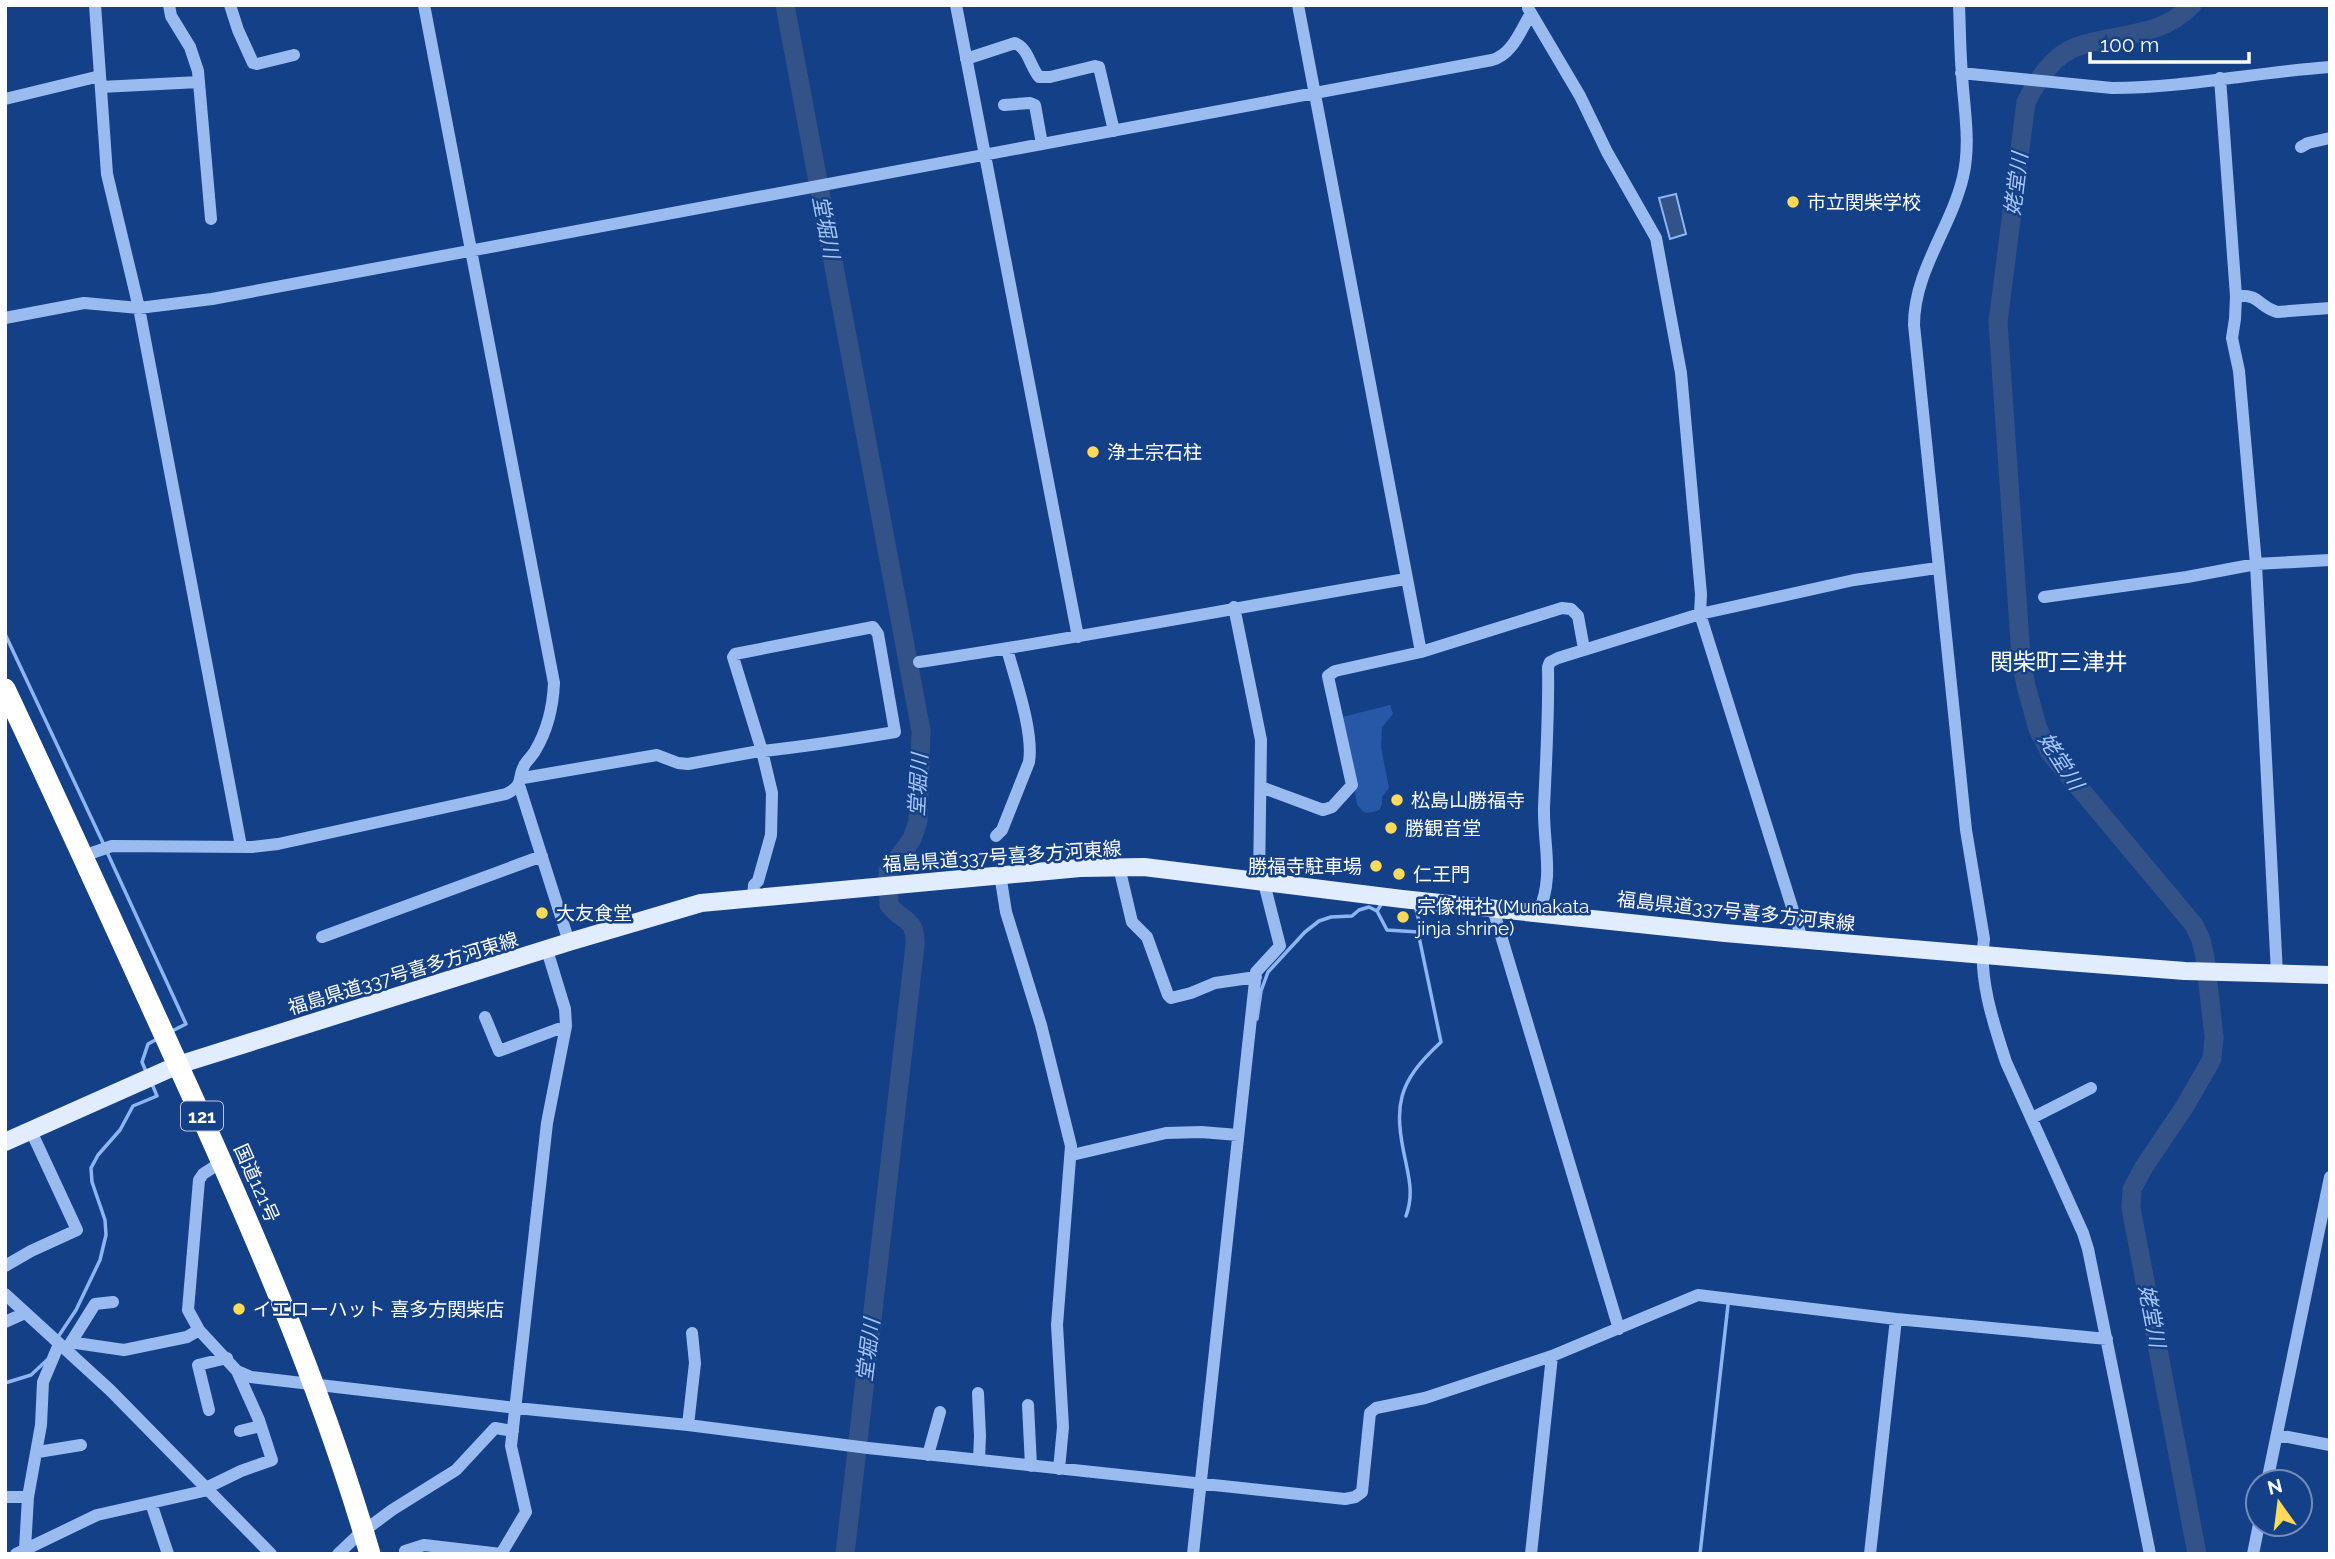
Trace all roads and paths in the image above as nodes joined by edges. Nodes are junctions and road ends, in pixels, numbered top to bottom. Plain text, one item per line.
1 (95, 5) edge
2 (169, 5) edge
3 (230, 5) edge
4 (424, 5) edge
5 (956, 5) edge
6 (1298, 5) edge
7 (1959, 5) edge
8 (1529, 9) edge
9 (293, 55) dead end
10 (967, 59) junction
11 (2330, 67) edge
12 (1962, 73) junction
13 (2220, 79) junction
14 (100, 82) junction
15 (199, 82) junction
16 (1315, 94) junction
17 (5, 99) edge
18 (1004, 105) dead end
19 (1114, 131) junction
20 (2330, 138) edge
21 (1042, 144) junction
22 (2301, 147) dead end
23 (984, 154) junction
24 (211, 219) dead end
25 (471, 250) junction
26 (2235, 296) junction
27 (139, 308) junction
28 (2330, 309) edge
29 (5, 318) edge
30 (2330, 560) edge
31 (2256, 564) junction
32 (1937, 568) junction
33 (1406, 579) junction
34 (2044, 597) dead end
35 (1234, 607) junction
36 (1700, 614) junction
37 (1078, 637) junction
38 (1007, 649) junction
39 (1584, 649) junction
40 (1421, 652) junction
41 (919, 663) dead end
42 (5, 689) edge
43 (762, 751) junction
44 (520, 783) junction
45 (1261, 787) junction
46 (996, 836) dead end
47 (241, 846) junction
48 (83, 856) junction
49 (542, 856) junction
50 (1119, 867) junction
51 (1000, 874) junction
52 (1261, 883) junction
53 (753, 898) junction
54 (1493, 909) junction
55 (1538, 913) junction
56 (321, 937) dead end
57 (1802, 939) junction
58 (569, 942) junction
59 (547, 950) junction
60 (1982, 954) junction
61 (2277, 974) junction
62 (2330, 975) edge
63 (1256, 977) junction
64 (485, 1017) dead end
65 (566, 1026) junction
66 (178, 1065) junction
67 (2091, 1088) dead end
68 (2032, 1118) junction
69 (32, 1131) junction
70 (1238, 1135) junction
71 (5, 1142) edge
72 (1072, 1155) junction
73 (223, 1161) junction
74 (2330, 1177) edge
75 (5, 1266) edge
76 (5, 1294) edge
77 (113, 1302) dead end
78 (25, 1312) junction
79 (1896, 1318) junction
80 (5, 1322) edge
81 (1619, 1329) junction
82 (199, 1330) junction
83 (692, 1333) dead end
84 (2107, 1339) junction
85 (66, 1346) junction
86 (1552, 1356) junction
87 (227, 1358) junction
88 (237, 1371) junction
89 (315, 1384) junction
90 (978, 1394) dead end
91 (1028, 1405) dead end
92 (516, 1408) junction
93 (209, 1410) dead end
94 (940, 1412) dead end
95 (688, 1425) junction
96 (261, 1426) junction
97 (513, 1431) junction
98 (240, 1432) dead end
99 (2277, 1435) junction
100 (81, 1445) dead end
101 (2330, 1445) edge
102 (38, 1452) junction
103 (928, 1455) junction
104 (979, 1460) junction
105 (1031, 1466) junction
106 (2270, 1468) edge
107 (1059, 1469) junction
108 (1201, 1484) junction
109 (207, 1489) junction
110 (5, 1497) edge
111 (28, 1497) junction
112 (151, 1503) junction
113 (364, 1531) junction
114 (20, 1551) edge
115 (405, 1551) dead end
116 (165, 1553) edge
117 (271, 1554) edge
118 (338, 1554) edge
119 (370, 1554) edge
120 (501, 1554) edge
121 (1193, 1554) edge
122 (1531, 1554) edge
123 (1870, 1554) edge
124 (2150, 1554) edge

1 - 14 street
2 - 15 street
3 - 9 street
4 - 25 street
5 - 10 street
6 - 16 street
7 - 12 street
8 - 16 street
8 - 36 street
10 - 19 street
10 - 23 street
11 - 13 street
12 - 13 street
12 - 32 street
13 - 26 street
14 - 15 street
14 - 17 street
14 - 27 street
15 - 24 street
16 - 19 street
16 - 33 street
18 - 21 street
19 - 21 street
20 - 22 street
21 - 23 street
23 - 25 street
23 - 37 street
25 - 27 street
25 - 44 street
26 - 28 street
26 - 31 street
27 - 29 street
27 - 47 street
30 - 31 street
31 - 34 street
31 - 61 street
32 - 36 street
32 - 60 street
33 - 35 street
33 - 40 street
35 - 37 street
35 - 45 street
36 - 39 street
36 - 57 street
37 - 38 street
38 - 41 street
38 - 46 street
39 - 40 street
39 - 55 street
40 - 45 street
42 - 48 highway, 国道121号 / 121
43 - 43 street
43 - 44 street
43 - 53 street
44 - 47 street
44 - 49 street
45 - 52 street
47 - 48 street
48 - 66 highway, 国道121号 / 121
49 - 56 street
49 - 58 street
50 - 51 main road, 福島県道337号喜多方河東線
50 - 52 main road, 福島県道337号喜多方河東線
50 - 63 street
51 - 53 main road, 福島県道337号喜多方河東線
51 - 72 street
52 - 54 main road, 福島県道337号喜多方河東線
52 - 63 street
53 - 58 main road, 福島県道337号喜多方河東線
54 - 55 main road, 福島県道337号喜多方河東線
54 - 81 street
55 - 57 main road, 福島県道337号喜多方河東線
57 - 60 main road, 福島県道337号喜多方河東線
58 - 59 main road, 福島県道337号喜多方河東線
59 - 65 street
59 - 66 main road, 福島県道337号喜多方河東線
60 - 61 main road, 福島県道337号喜多方河東線
60 - 68 street
61 - 62 main road, 福島県道337号喜多方河東線
63 - 70 street
64 - 65 street
65 - 92 street
66 - 69 main road, 福島県道337号喜多方河東線
66 - 73 highway, 国道121号 / 121
67 - 68 street
68 - 84 street
69 - 71 main road, 福島県道337号喜多方河東線
69 - 75 street
70 - 72 street
70 - 108 street
72 - 107 street
73 - 82 street
73 - 89 highway, 国道121号 / 121
74 - 99 street
76 - 78 street
77 - 85 street
78 - 80 street
78 - 85 street
79 - 81 street
79 - 84 street
79 - 123 street
81 - 86 street
82 - 85 street
82 - 87 street
83 - 95 street
84 - 124 street
85 - 102 street
85 - 109 street
86 - 108 street
86 - 122 street
87 - 88 street
87 - 93 street
88 - 89 street
88 - 96 street
89 - 92 street
89 - 113 highway, 国道121号 / 121
90 - 104 street
91 - 105 street
92 - 95 street
92 - 97 street
94 - 103 street
95 - 103 street
96 - 98 street
96 - 109 street
97 - 113 street
97 - 120 street
99 - 101 street
99 - 106 street
100 - 102 street
102 - 111 street
103 - 104 street
104 - 105 street
105 - 107 street
107 - 108 street
108 - 121 street
109 - 112 street
109 - 117 street
110 - 111 street
111 - 114 street
112 - 114 street
112 - 116 street
113 - 118 street
113 - 119 highway, 国道121号 / 121
115 - 120 street

